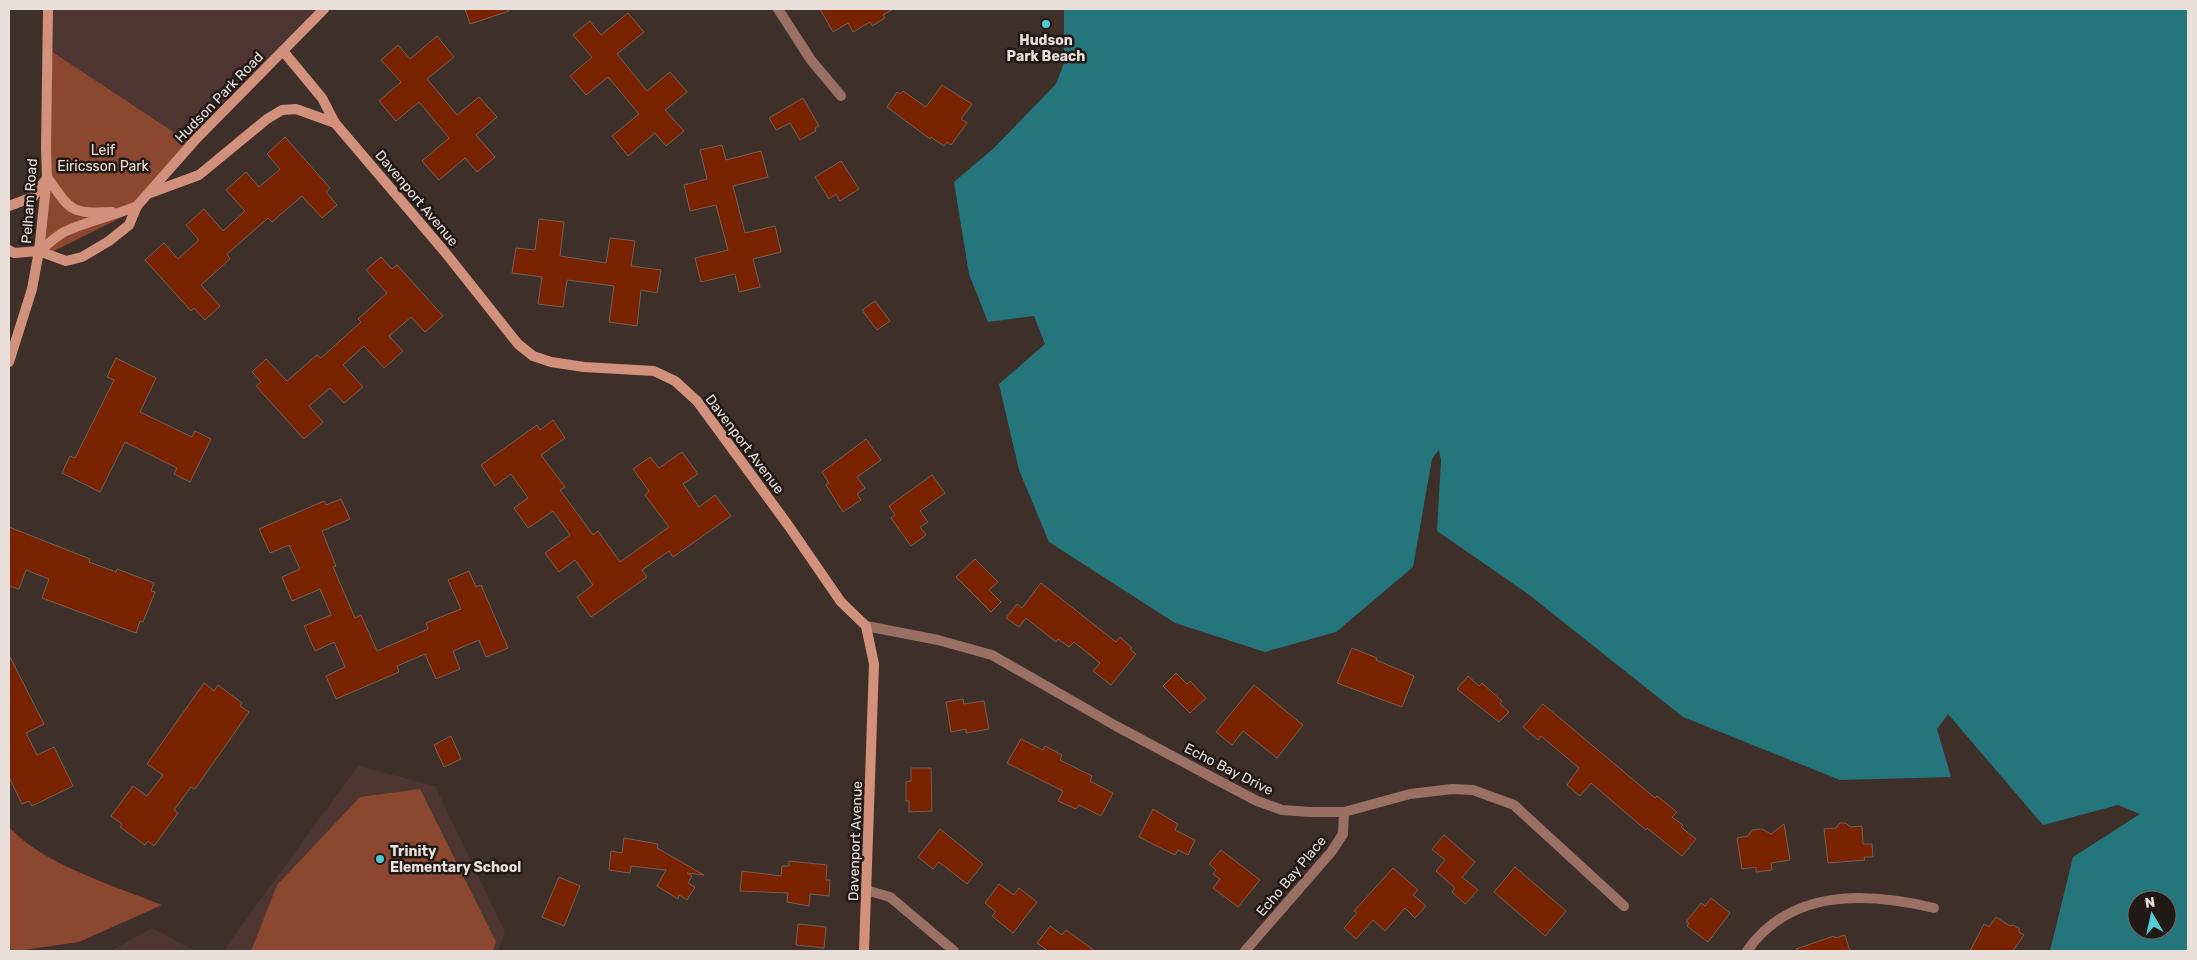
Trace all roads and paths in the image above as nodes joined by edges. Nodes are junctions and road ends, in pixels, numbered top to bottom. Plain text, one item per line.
1 (48, 9) edge
2 (324, 9) edge
3 (778, 9) edge
4 (283, 51) junction
5 (841, 96) dead end
6 (335, 123) junction
7 (47, 177) junction
8 (149, 193) junction
9 (9, 206) edge
10 (137, 206) junction
11 (123, 212) junction
12 (9, 250) edge
13 (39, 251) junction
14 (9, 362) edge
15 (866, 626) junction
16 (1344, 812) junction
17 (866, 890) junction
18 (1624, 906) dead end
19 (1934, 908) dead end
20 (864, 951) edge
21 (954, 951) edge
22 (1245, 951) edge
23 (1747, 951) edge

1 - 7 street, Pelham Road
2 - 4 street, Hudson Park Road
3 - 5 street
4 - 6 street, Davenport Avenue
4 - 8 street, Hudson Park Road
6 - 8 street, Davenport Avenue
6 - 15 street, Davenport Avenue
7 - 9 street
7 - 11 street
7 - 13 street, Pelham Road
8 - 10 street, Hudson Park Road
10 - 11 street, Hudson Park Road
10 - 13 street, Hudson Park Road
11 - 13 street, Hudson Park Road
12 - 13 street
13 - 14 street, Pelham Road
15 - 16 street, Echo Bay Drive
15 - 17 street, Davenport Avenue
16 - 18 street, Echo Bay Drive
16 - 22 street, Echo Bay Place
17 - 20 street, Davenport Avenue
17 - 21 street
19 - 23 street

